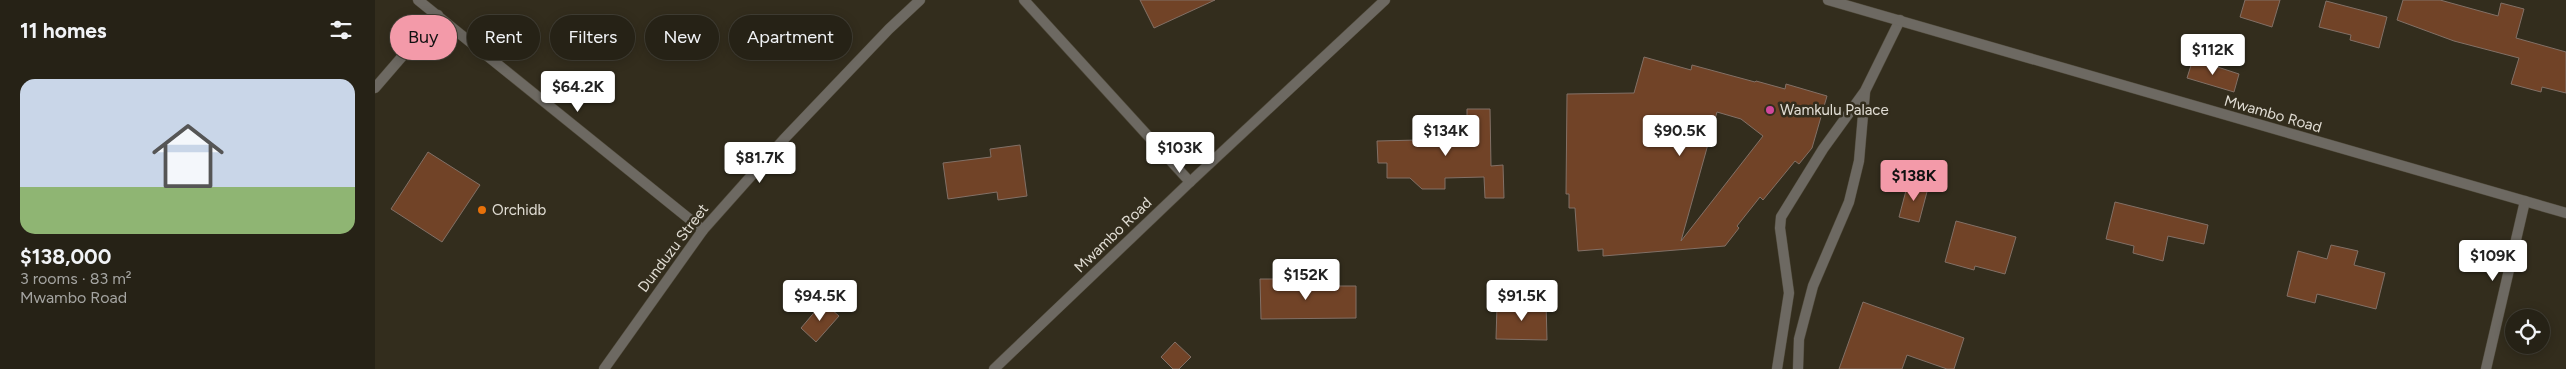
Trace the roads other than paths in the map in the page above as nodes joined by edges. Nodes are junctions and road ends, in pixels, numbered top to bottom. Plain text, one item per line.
1 (418, 0) edge
2 (920, 0) edge
3 (1024, 0) edge
4 (1385, 0) edge
5 (1828, 0) edge
6 (438, 15) edge
7 (1900, 20) junction
8 (457, 30) edge
9 (399, 60) edge
10 (375, 88) edge
11 (1865, 91) junction
12 (1190, 182) junction
13 (2525, 202) junction
14 (2566, 213) edge
15 (703, 230) junction
16 (604, 369) edge
17 (994, 369) edge
18 (1777, 369) edge
19 (1798, 369) edge
20 (2486, 369) edge

1 - 6 street
2 - 15 street, Dunduzu Street
3 - 12 street
4 - 12 street, Mwambo Road
5 - 7 street, Mwambo Road
7 - 11 street
7 - 13 street, Mwambo Road
8 - 15 street
9 - 10 street
11 - 18 street
11 - 19 street
12 - 17 street, Mwambo Road
13 - 14 street, Mwambo Road
13 - 20 street
15 - 16 street, Dunduzu Street

